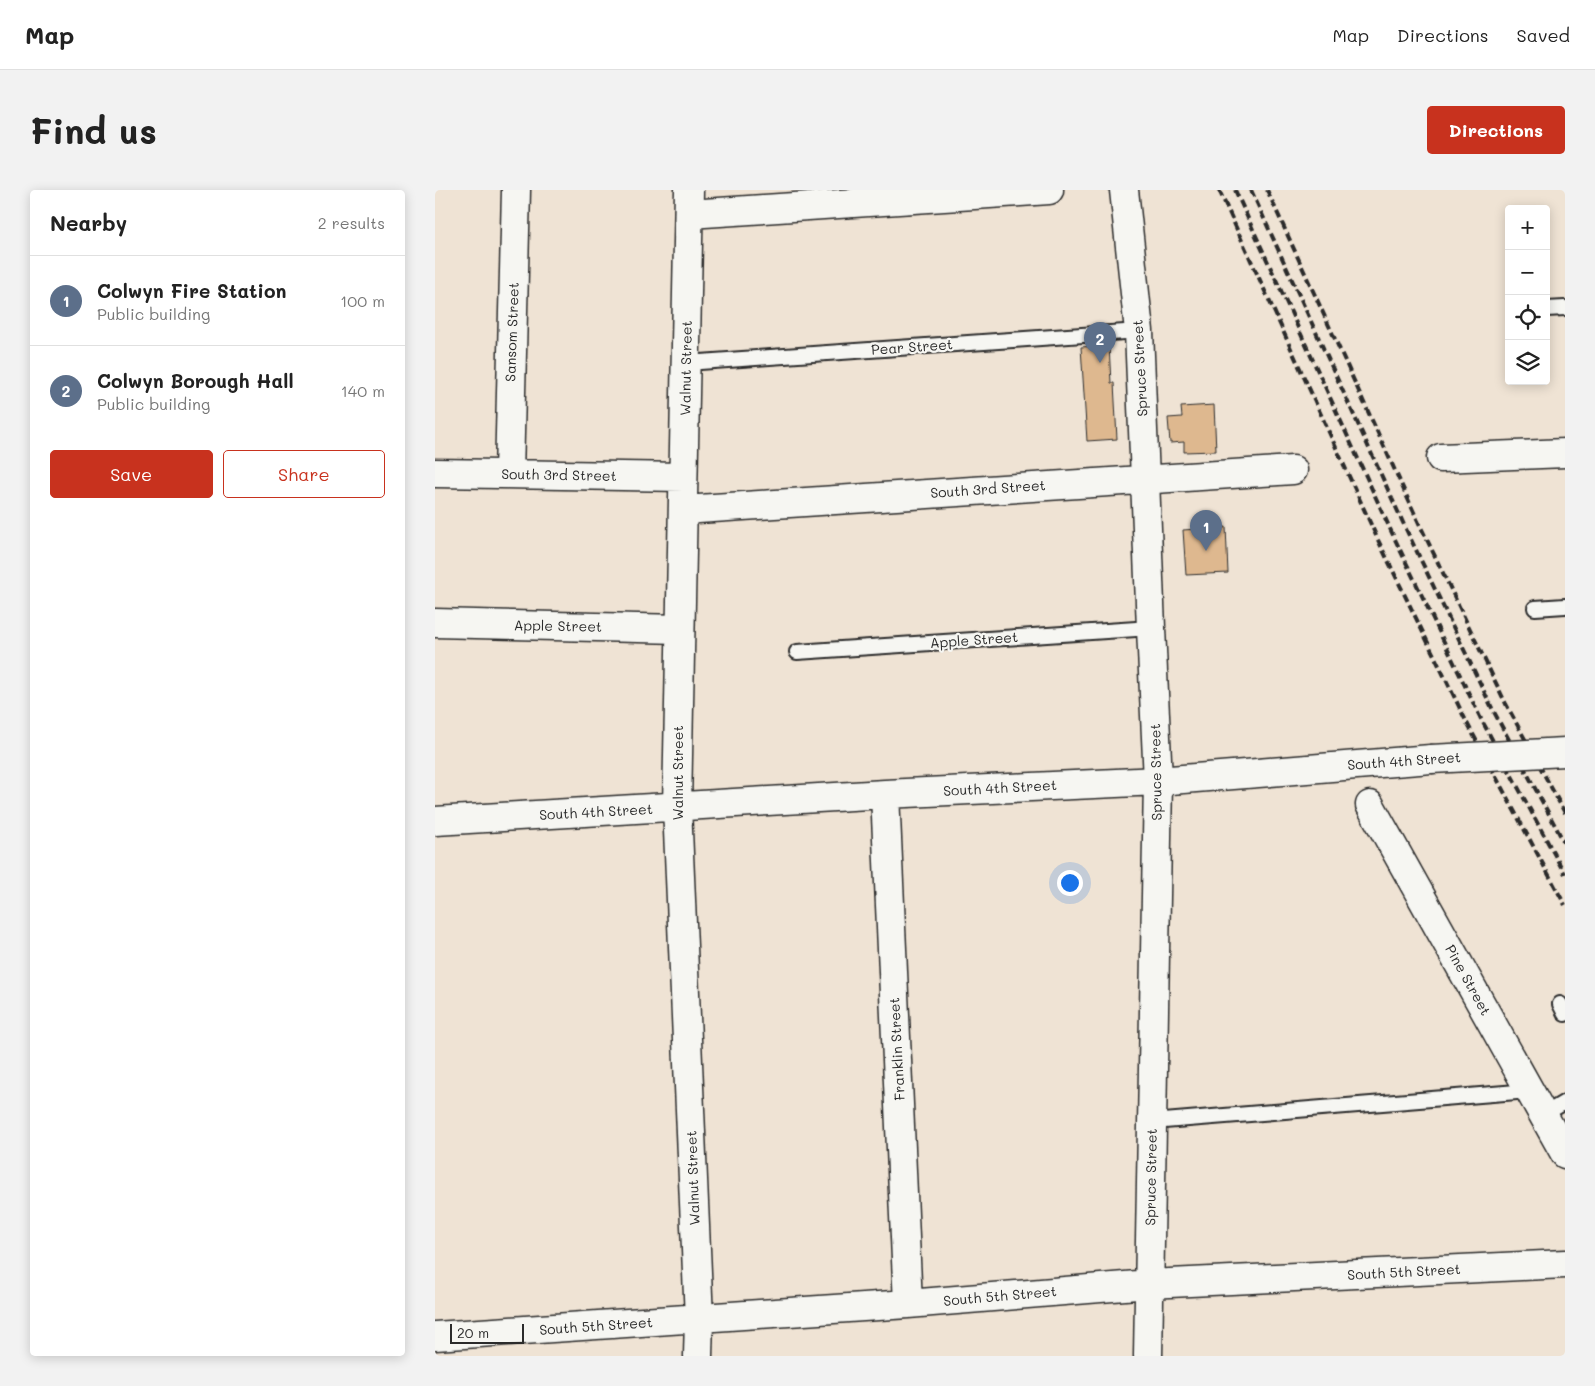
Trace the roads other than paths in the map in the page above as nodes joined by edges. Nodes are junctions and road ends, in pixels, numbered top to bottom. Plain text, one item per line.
1 (516, 190) edge
2 (1049, 190) edge
3 (1124, 190) edge
4 (689, 202) edge
5 (1565, 308) edge
6 (1550, 309) edge
7 (1139, 331) junction
8 (686, 362) junction
9 (1565, 453) edge
10 (1441, 458) dead end
11 (1293, 470) dead end
12 (435, 473) edge
13 (509, 474) junction
14 (683, 478) junction
15 (1145, 479) junction
16 (683, 510) junction
17 (1565, 606) edge
18 (1535, 608) dead end
19 (435, 622) edge
20 (1151, 628) junction
21 (680, 629) junction
22 (797, 652) dead end
23 (1565, 752) edge
24 (1159, 782) junction
25 (885, 794) junction
26 (1370, 805) dead end
27 (677, 807) junction
28 (435, 821) edge
29 (1529, 1091) junction
30 (1554, 1108) edge
31 (1152, 1122) junction
32 (1565, 1154) edge
33 (1565, 1264) edge
34 (1149, 1284) junction
35 (908, 1304) junction
36 (699, 1319) junction
37 (435, 1336) edge
38 (698, 1356) edge
39 (1148, 1356) edge

1 - 13 street, Sansom Street
2 - 4 street
3 - 7 street, Spruce Street
4 - 8 street, Walnut Street
5 - 6 lane
7 - 8 lane, Pear Street
7 - 15 street, Spruce Street
8 - 14 street, Walnut Street
9 - 10 street
11 - 15 street, South 3rd Street
12 - 13 street, South 3rd Street
13 - 14 street, South 3rd Street
14 - 16 street, Walnut Street
15 - 16 street, South 3rd Street
15 - 20 street, Spruce Street
16 - 21 street, Walnut Street
17 - 18 lane
19 - 21 street, Apple Street
20 - 22 lane, Apple Street
20 - 24 street, Spruce Street
21 - 27 street, Walnut Street
23 - 24 street, South 4th Street, bridge
24 - 25 street, South 4th Street
24 - 31 street, Spruce Street
25 - 27 street, South 4th Street
25 - 35 street, Franklin Street
26 - 29 street, Pine Street
27 - 28 street, South 4th Street
27 - 36 street, Walnut Street
29 - 30 street, Pine Street
29 - 31 lane
30 - 32 street, Pine Street
31 - 34 street, Spruce Street
33 - 34 street, South 5th Street
34 - 35 street, South 5th Street
34 - 39 street, Spruce Street
35 - 36 street, South 5th Street
36 - 37 street, South 5th Street
36 - 38 street, Walnut Street

